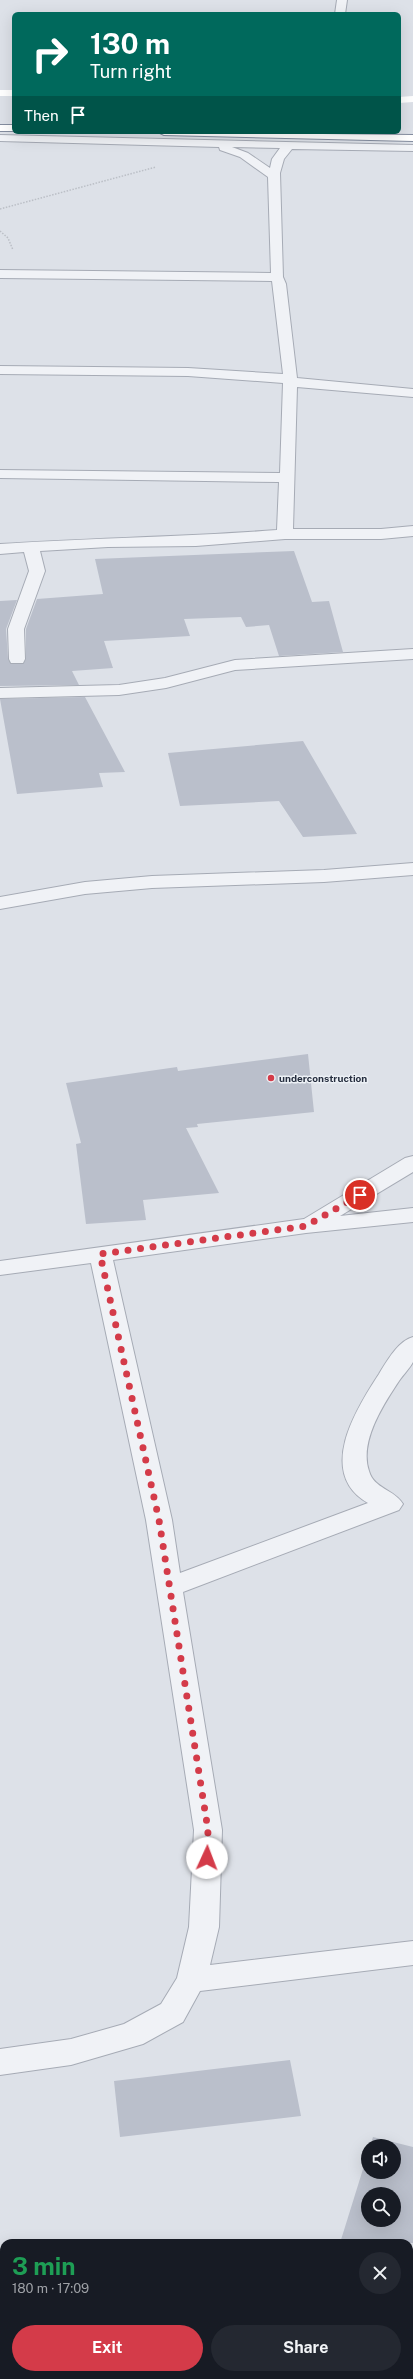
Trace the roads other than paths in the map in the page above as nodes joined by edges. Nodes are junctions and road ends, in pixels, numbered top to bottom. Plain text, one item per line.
1 (342, 0) edge
2 (340, 12) edge
3 (0, 93) edge
4 (12, 93) edge
5 (413, 99) edge
6 (401, 100) edge
7 (0, 128) edge
8 (12, 128) edge
9 (247, 134) edge
10 (0, 138) edge
11 (413, 138) edge
12 (206, 143) junction
13 (289, 145) junction
14 (413, 148) edge
15 (274, 176) junction
16 (0, 274) edge
17 (277, 277) junction
18 (0, 370) edge
19 (290, 381) junction
20 (413, 394) edge
21 (0, 474) edge
22 (285, 478) junction
23 (413, 531) edge
24 (285, 534) junction
25 (31, 547) junction
26 (0, 549) edge
27 (413, 654) edge
28 (17, 658) dead end
29 (0, 693) edge
30 (413, 869) edge
31 (0, 903) edge
32 (413, 1163) edge
33 (413, 1216) edge
34 (306, 1226) junction
35 (100, 1254) junction
36 (0, 1268) edge
37 (413, 1345) edge
38 (169, 1587) junction
39 (413, 1953) edge
40 (191, 1980) junction
41 (0, 2062) edge

1 - 2 street
3 - 4 main road
5 - 6 main road
7 - 8 main road
9 - 11 main road
10 - 12 street
12 - 13 street
12 - 15 street
13 - 14 street
13 - 15 street
15 - 17 street
16 - 17 street
17 - 19 street
18 - 19 street
19 - 20 street
19 - 22 street
21 - 22 street
22 - 24 street
23 - 24 street
24 - 25 street
25 - 26 street
25 - 28 street
27 - 29 street
30 - 31 street
32 - 34 street
33 - 34 street
34 - 35 street
35 - 36 street
35 - 38 street
37 - 38 street
38 - 40 street
39 - 40 street
40 - 41 street

